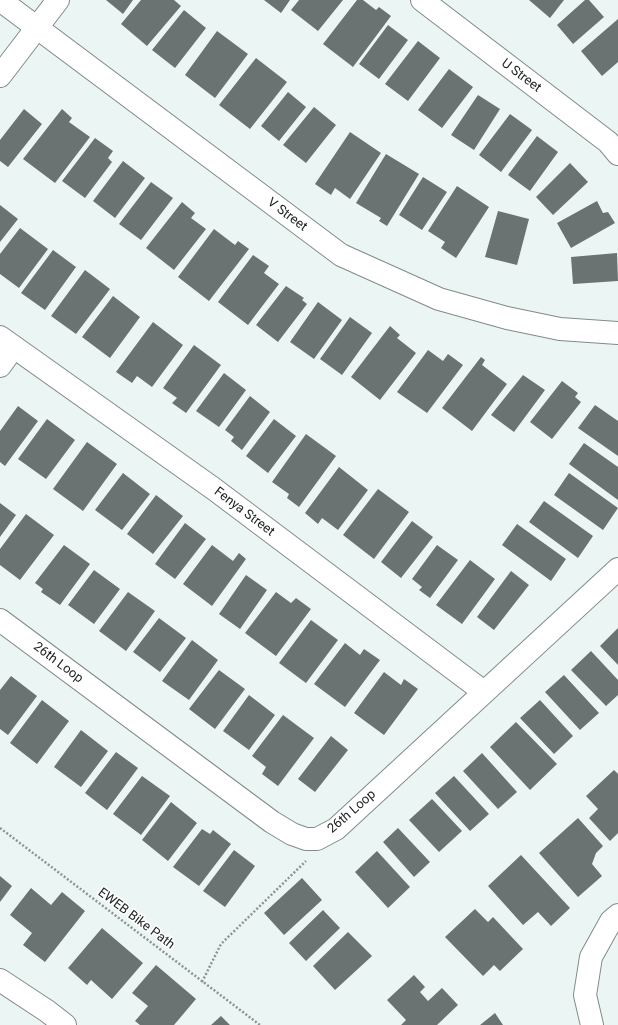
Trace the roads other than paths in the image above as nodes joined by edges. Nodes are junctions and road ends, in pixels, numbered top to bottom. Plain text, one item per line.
1 (0, 0) edge
2 (58, 0) edge
3 (422, 0) edge
4 (37, 28) junction
5 (0, 76) edge
6 (618, 154) edge
7 (618, 333) edge
8 (7, 343) edge
9 (0, 366) edge
10 (618, 570) edge
11 (0, 620) edge
12 (484, 692) junction
13 (618, 915) edge
14 (0, 980) edge
15 (64, 1025) edge
16 (592, 1025) edge

1 - 4 street, V Street
2 - 4 street
3 - 6 street, U Street
4 - 5 street
4 - 7 street, V Street
8 - 9 street
8 - 12 street, Fenya Street
10 - 12 street, 26th Loop
11 - 12 street, 26th Loop
13 - 16 street
14 - 15 street

